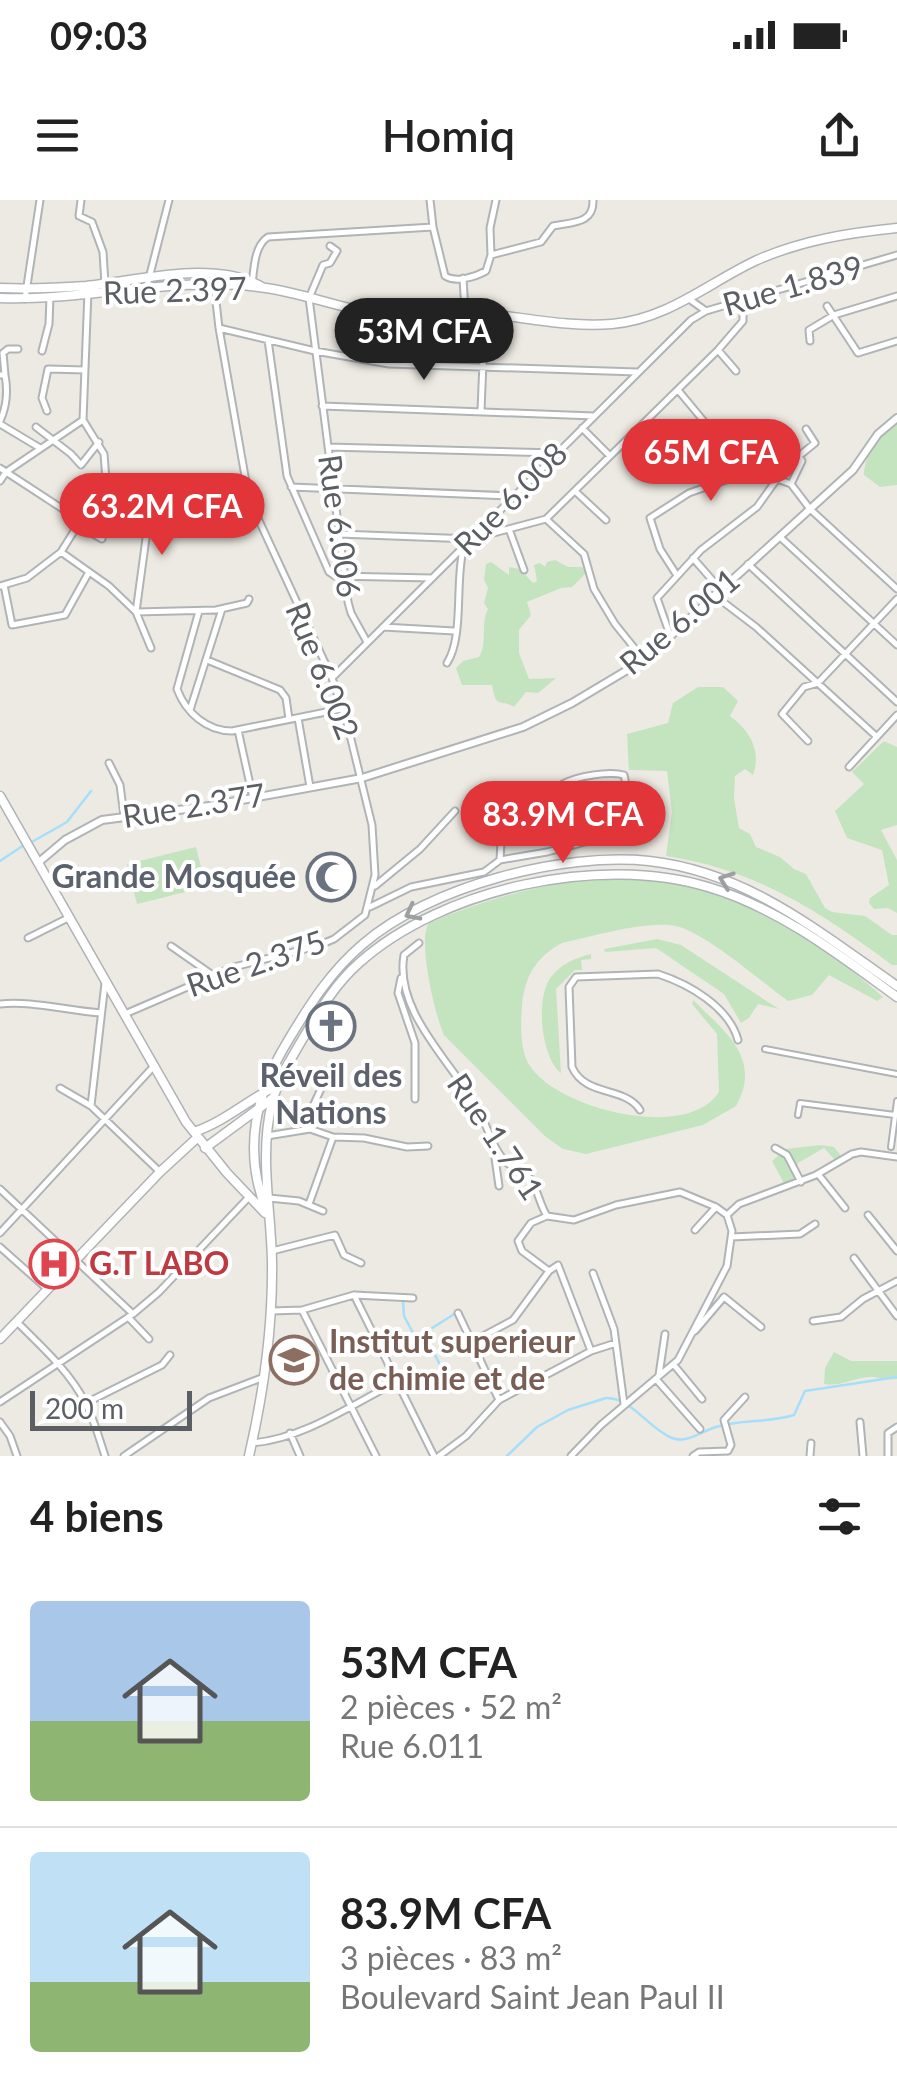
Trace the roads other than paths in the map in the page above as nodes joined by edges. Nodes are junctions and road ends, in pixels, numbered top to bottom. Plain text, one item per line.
1 (40, 200) edge
2 (81, 200) edge
3 (169, 200) edge
4 (430, 200) edge
5 (496, 200) edge
6 (593, 200) edge
7 (433, 227) junction
8 (897, 228) edge
9 (330, 246) dead end
10 (491, 255) junction
11 (897, 255) edge
12 (463, 278) junction
13 (214, 280) junction
14 (147, 281) junction
15 (252, 284) junction
16 (106, 287) junction
17 (0, 288) edge
18 (88, 290) junction
19 (25, 294) junction
20 (897, 296) edge
21 (50, 297) junction
22 (0, 298) edge
23 (309, 298) junction
24 (689, 299) junction
25 (743, 300) junction
26 (827, 306) dead end
27 (465, 312) junction
28 (706, 312) junction
29 (485, 314) junction
30 (834, 315) junction
31 (691, 320) joint
32 (218, 328) junction
33 (268, 340) junction
34 (810, 341) dead end
35 (897, 342) edge
36 (18, 349) dead end
37 (718, 350) junction
38 (42, 351) dead end
39 (315, 351) junction
40 (482, 367) junction
41 (85, 370) junction
42 (736, 370) dead end
43 (639, 372) junction
44 (2, 375) edge
45 (678, 390) junction
46 (322, 406) junction
47 (481, 410) junction
48 (47, 411) dead end
49 (595, 416) junction
50 (897, 418) edge
51 (84, 420) junction
52 (0, 422) edge
53 (36, 427) dead end
54 (582, 428) junction
55 (806, 429) dead end
56 (788, 439) dead end
57 (53, 440) junction
58 (99, 442) junction
59 (328, 447) junction
60 (40, 449) junction
61 (558, 453) junction
62 (610, 456) junction
63 (799, 456) junction
64 (3, 470) edge
65 (778, 479) junction
66 (0, 481) edge
67 (718, 483) junction
68 (791, 484) junction
69 (291, 487) junction
70 (333, 488) junction
71 (575, 491) junction
72 (514, 496) junction
73 (810, 509) junction
74 (139, 510) dead end
75 (546, 519) junction
76 (606, 520) dead end
77 (81, 524) junction
78 (508, 529) junction
79 (339, 534) junction
80 (780, 537) junction
81 (102, 539) dead end
82 (471, 539) junction
83 (463, 547) junction
84 (61, 552) junction
85 (693, 558) junction
86 (748, 564) junction
87 (524, 570) dead end
88 (90, 572) junction
89 (345, 575) junction
90 (676, 575) junction
91 (432, 578) junction
92 (2, 586) edge
93 (897, 589) edge
94 (717, 592) junction
95 (249, 599) dead end
96 (897, 599) edge
97 (222, 609) junction
98 (198, 611) junction
99 (136, 612) junction
100 (874, 624) junction
101 (383, 626) junction
102 (454, 631) junction
103 (670, 636) junction
104 (367, 642) junction
105 (897, 645) edge
106 (151, 648) dead end
107 (845, 654) junction
108 (207, 660) junction
109 (644, 660) junction
110 (447, 663) dead end
111 (332, 678) junction
112 (818, 683) junction
113 (897, 702) edge
114 (341, 709) junction
115 (190, 710) junction
116 (897, 716) edge
117 (298, 718) junction
118 (290, 719) junction
119 (238, 730) junction
120 (877, 737) junction
121 (808, 741) dead end
122 (109, 762) dead end
123 (849, 767) dead end
124 (362, 778) junction
125 (310, 787) junction
126 (252, 798) junction
127 (1, 799) edge
128 (454, 811) dead end
129 (124, 816) junction
130 (500, 860) junction
131 (39, 862) junction
132 (488, 869) junction
133 (498, 880) junction
134 (373, 888) junction
135 (368, 908) junction
136 (70, 918) junction
137 (28, 938) dead end
138 (420, 944) dead end
139 (170, 946) dead end
140 (214, 976) junction
141 (402, 976) junction
142 (106, 980) junction
143 (897, 986) edge
144 (897, 996) edge
145 (0, 1004) edge
146 (102, 1013) junction
147 (124, 1014) junction
148 (738, 1040) dead end
149 (764, 1048) dead end
150 (155, 1066) junction
151 (331, 1067) dead end
152 (897, 1074) edge
153 (278, 1085) junction
154 (60, 1088) dead end
155 (262, 1093) junction
156 (273, 1098) junction
157 (415, 1099) dead end
158 (897, 1101) edge
159 (91, 1106) junction
160 (256, 1109) junction
161 (640, 1110) dead end
162 (798, 1115) dead end
163 (895, 1115) edge
164 (105, 1122) junction
165 (310, 1129) junction
166 (196, 1135) junction
167 (267, 1136) junction
168 (333, 1136) junction
169 (493, 1140) junction
170 (428, 1146) dead end
171 (891, 1146) dead end
172 (205, 1148) junction
173 (775, 1148) dead end
174 (897, 1158) edge
175 (160, 1172) junction
176 (818, 1174) junction
177 (801, 1182) junction
178 (499, 1186) dead end
179 (0, 1189) edge
180 (249, 1196) junction
181 (268, 1198) junction
182 (309, 1204) junction
183 (716, 1207) junction
184 (844, 1208) dead end
185 (22, 1209) junction
186 (323, 1211) dead end
187 (868, 1215) dead end
188 (268, 1216) junction
189 (547, 1216) junction
190 (727, 1216) junction
191 (816, 1224) dead end
192 (695, 1230) dead end
193 (0, 1233) edge
194 (732, 1237) junction
195 (0, 1247) edge
196 (272, 1251) junction
197 (897, 1251) edge
198 (854, 1258) dead end
199 (78, 1260) junction
200 (362, 1263) dead end
201 (549, 1271) junction
202 (594, 1273) dead end
203 (897, 1282) edge
204 (48, 1290) junction
205 (876, 1290) junction
206 (354, 1295) junction
207 (413, 1298) dead end
208 (272, 1310) junction
209 (302, 1310) junction
210 (458, 1313) dead end
211 (130, 1315) junction
212 (897, 1316) edge
213 (18, 1322) junction
214 (813, 1322) dead end
215 (760, 1328) dead end
216 (693, 1333) junction
217 (665, 1334) dead end
218 (149, 1339) dead end
219 (0, 1340) edge
220 (472, 1342) junction
221 (616, 1342) junction
222 (591, 1351) junction
223 (170, 1356) dead end
224 (59, 1364) junction
225 (674, 1365) junction
226 (266, 1377) junction
227 (658, 1378) junction
228 (398, 1382) junction
229 (745, 1397) dead end
230 (702, 1399) dead end
231 (499, 1400) junction
232 (0, 1402) edge
233 (86, 1403) junction
234 (352, 1404) junction
235 (624, 1404) junction
236 (0, 1422) edge
237 (860, 1422) dead end
238 (897, 1427) edge
239 (700, 1429) dead end
240 (290, 1433) junction
241 (252, 1442) junction
242 (811, 1443) dead end
243 (16, 1456) edge
244 (105, 1456) edge
245 (124, 1456) edge
246 (250, 1456) edge
247 (300, 1456) edge
248 (376, 1456) edge
249 (436, 1456) edge
250 (572, 1456) edge
251 (693, 1456) edge
252 (810, 1456) edge
253 (863, 1456) edge
254 (888, 1456) edge

1 - 19 street
2 - 16 street
3 - 14 street
4 - 7 street
5 - 10 street
6 - 10 street
7 - 12 street
7 - 15 street
8 - 24 main road, Rue 2.397
9 - 23 street
10 - 12 street
11 - 25 street, Rue 1.839
12 - 27 street
13 - 14 main road, Rue 2.397
13 - 15 main road, Rue 2.397
13 - 32 street, Rue 6.002
14 - 16 main road, Rue 2.397
15 - 23 main road, Rue 2.397
16 - 18 main road, Rue 2.397
17 - 19 main road, Rue 2.397
18 - 19 main road, Rue 2.397
18 - 21 main road, Rue 2.397
18 - 41 street
19 - 21 main road, Rue 2.397
19 - 22 main road, Rue 2.397
20 - 30 street
21 - 38 street
23 - 27 main road, Rue 2.397
23 - 39 street, Rue 6.006
24 - 28 street
24 - 29 main road, Rue 2.397
25 - 28 street, Rue 1.839
25 - 37 street
26 - 30 street
27 - 29 main road, Rue 2.397
28 - 31 street, Rue 1.839
29 - 40 street
30 - 34 street
30 - 35 street
31 - 43 street, Rue 6.008
32 - 33 street
32 - 111 street, Rue 6.002
33 - 39 street
33 - 69 street
36 - 44 street
37 - 42 street
37 - 45 street
39 - 40 street
39 - 46 street, Rue 6.006
40 - 43 street
40 - 47 street
41 - 48 street
41 - 51 street
43 - 49 street, Rue 6.008
44 - 52 street
45 - 62 street
45 - 67 street
46 - 47 street, Rue 6.006
46 - 59 street, Rue 6.006
47 - 49 street, Rue 6.006
49 - 54 street, Rue 6.008
50 - 73 street, Rue 6.001
51 - 57 street
51 - 58 street
52 - 60 street
53 - 57 street
54 - 61 street, Rue 6.008
54 - 62 street
55 - 63 street
56 - 63 street
57 - 58 street
57 - 60 street
58 - 77 street
59 - 61 street
59 - 70 street, Rue 6.006
60 - 64 street
61 - 72 street, Rue 6.008
62 - 71 street
63 - 68 street
64 - 66 street
64 - 77 street
65 - 67 street
65 - 68 street
65 - 85 street
67 - 90 street
68 - 73 street
69 - 70 street
69 - 89 street
70 - 72 street
70 - 79 street, Rue 6.006
71 - 75 street
71 - 76 street
72 - 82 street, Rue 6.008
73 - 80 street, Rue 6.001
73 - 93 street
74 - 99 street
75 - 78 street
75 - 109 street
77 - 81 street
77 - 84 street
78 - 82 street
78 - 87 street
79 - 82 street
79 - 89 street, Rue 6.006
80 - 86 street, Rue 6.001
80 - 100 street
82 - 83 street, Rue 6.008
83 - 91 street, Rue 6.008
83 - 102 street
84 - 88 street
84 - 92 street
85 - 90 street
85 - 94 street
86 - 94 street, Rue 6.001
86 - 107 street
88 - 92 street
88 - 99 street
89 - 91 street
89 - 104 street, Rue 6.006
90 - 103 street
91 - 101 street, Rue 6.008
94 - 103 street, Rue 6.001
94 - 112 street
95 - 97 street
96 - 100 street
97 - 98 street
97 - 108 street
98 - 99 street
98 - 115 street
99 - 106 street
100 - 105 street
100 - 107 street
101 - 102 street
101 - 104 street, Rue 6.008
102 - 110 street
103 - 109 street, Rue 6.001
104 - 111 street, Rue 6.008
107 - 112 street
107 - 113 street
108 - 115 street
108 - 118 street
109 - 124 street, Rue 6.001
111 - 114 street, Rue 6.002
112 - 120 street
112 - 121 street
114 - 117 street
114 - 124 street, Rue 6.002
115 - 119 street
116 - 120 street
117 - 118 street
117 - 125 street
118 - 119 street
119 - 126 street
120 - 123 street
122 - 129 street
124 - 125 street, Rue 2.377
124 - 134 street
125 - 126 street, Rue 2.377
126 - 129 street, Rue 2.377
127 - 131 main road
128 - 134 street
129 - 131 street, Rue 2.377
130 - 130 street
130 - 132 street
131 - 136 main road
132 - 133 street
132 - 135 street, Rue 2.375
143 -> 133 main road
133 -> 155 main road
134 - 135 street
135 - 140 street, Rue 2.375
136 - 137 street
136 - 142 main road
138 - 141 street
139 - 140 street
140 - 147 street, Rue 2.375
141 - 157 street
141 - 169 street, Rue 1.761
142 - 146 street
142 - 147 main road
144 - 153 main road
145 - 146 street
146 - 159 street
147 - 150 main road
148 - 161 street
149 - 152 street
150 - 164 street
150 - 166 main road
151 - 165 street
153 - 155 main road
153 - 156 main road
154 - 159 street
155 - 160 main road
155 - 166 main road
156 - 160 main road
156 - 167 main road
158 - 163 street
159 - 164 street
160 - 172 main road
160 - 188 main road
162 - 163 street
163 - 171 street
164 - 175 street
164 - 185 street
165 - 167 street
165 - 168 street
166 - 172 main road
166 - 175 main road
167 - 181 main road
168 - 170 street
168 - 182 street
169 - 178 street
169 - 189 street, Rue 1.761
172 - 180 main road
173 - 177 street
174 - 176 street
175 - 199 main road
176 - 177 street
176 - 184 street
177 - 190 street
179 - 185 street
180 - 188 main road
180 - 211 street
181 - 182 street
181 - 188 main road
182 - 186 street
183 - 189 street, Rue 1.761
183 - 190 street, Rue 1.761
183 - 192 street
185 - 193 street
185 - 199 street
187 - 197 street
188 - 196 main road
189 - 201 street
190 - 194 street
191 - 194 street
194 - 216 street
195 - 204 street
196 - 200 street
196 - 208 main road
198 - 205 street
199 - 204 main road
199 - 211 street
201 - 220 street
201 - 222 street
202 - 221 street
203 - 205 street
204 - 213 main road
205 - 212 street
205 - 214 street
206 - 207 street
206 - 209 street
206 - 228 street
208 - 209 street
208 - 226 main road
209 - 234 street
210 - 220 street
211 - 218 street
211 - 224 street
213 - 219 main road
213 - 224 street
215 - 216 street
216 - 225 street
217 - 227 street
220 - 231 street
221 - 222 street
221 - 235 street
222 - 231 street
223 - 233 street
224 - 232 street
224 - 233 street
225 - 227 street
225 - 230 street
226 - 241 main road
226 - 245 street
227 - 235 street
227 - 239 street
228 - 234 street
228 - 249 street
229 - 251 street
231 - 249 street
233 - 244 street
234 - 240 street
234 - 248 street
235 - 250 street
236 - 243 street
237 - 253 street
238 - 254 street
240 - 241 street
240 - 247 street
241 - 246 main road
242 - 252 street

